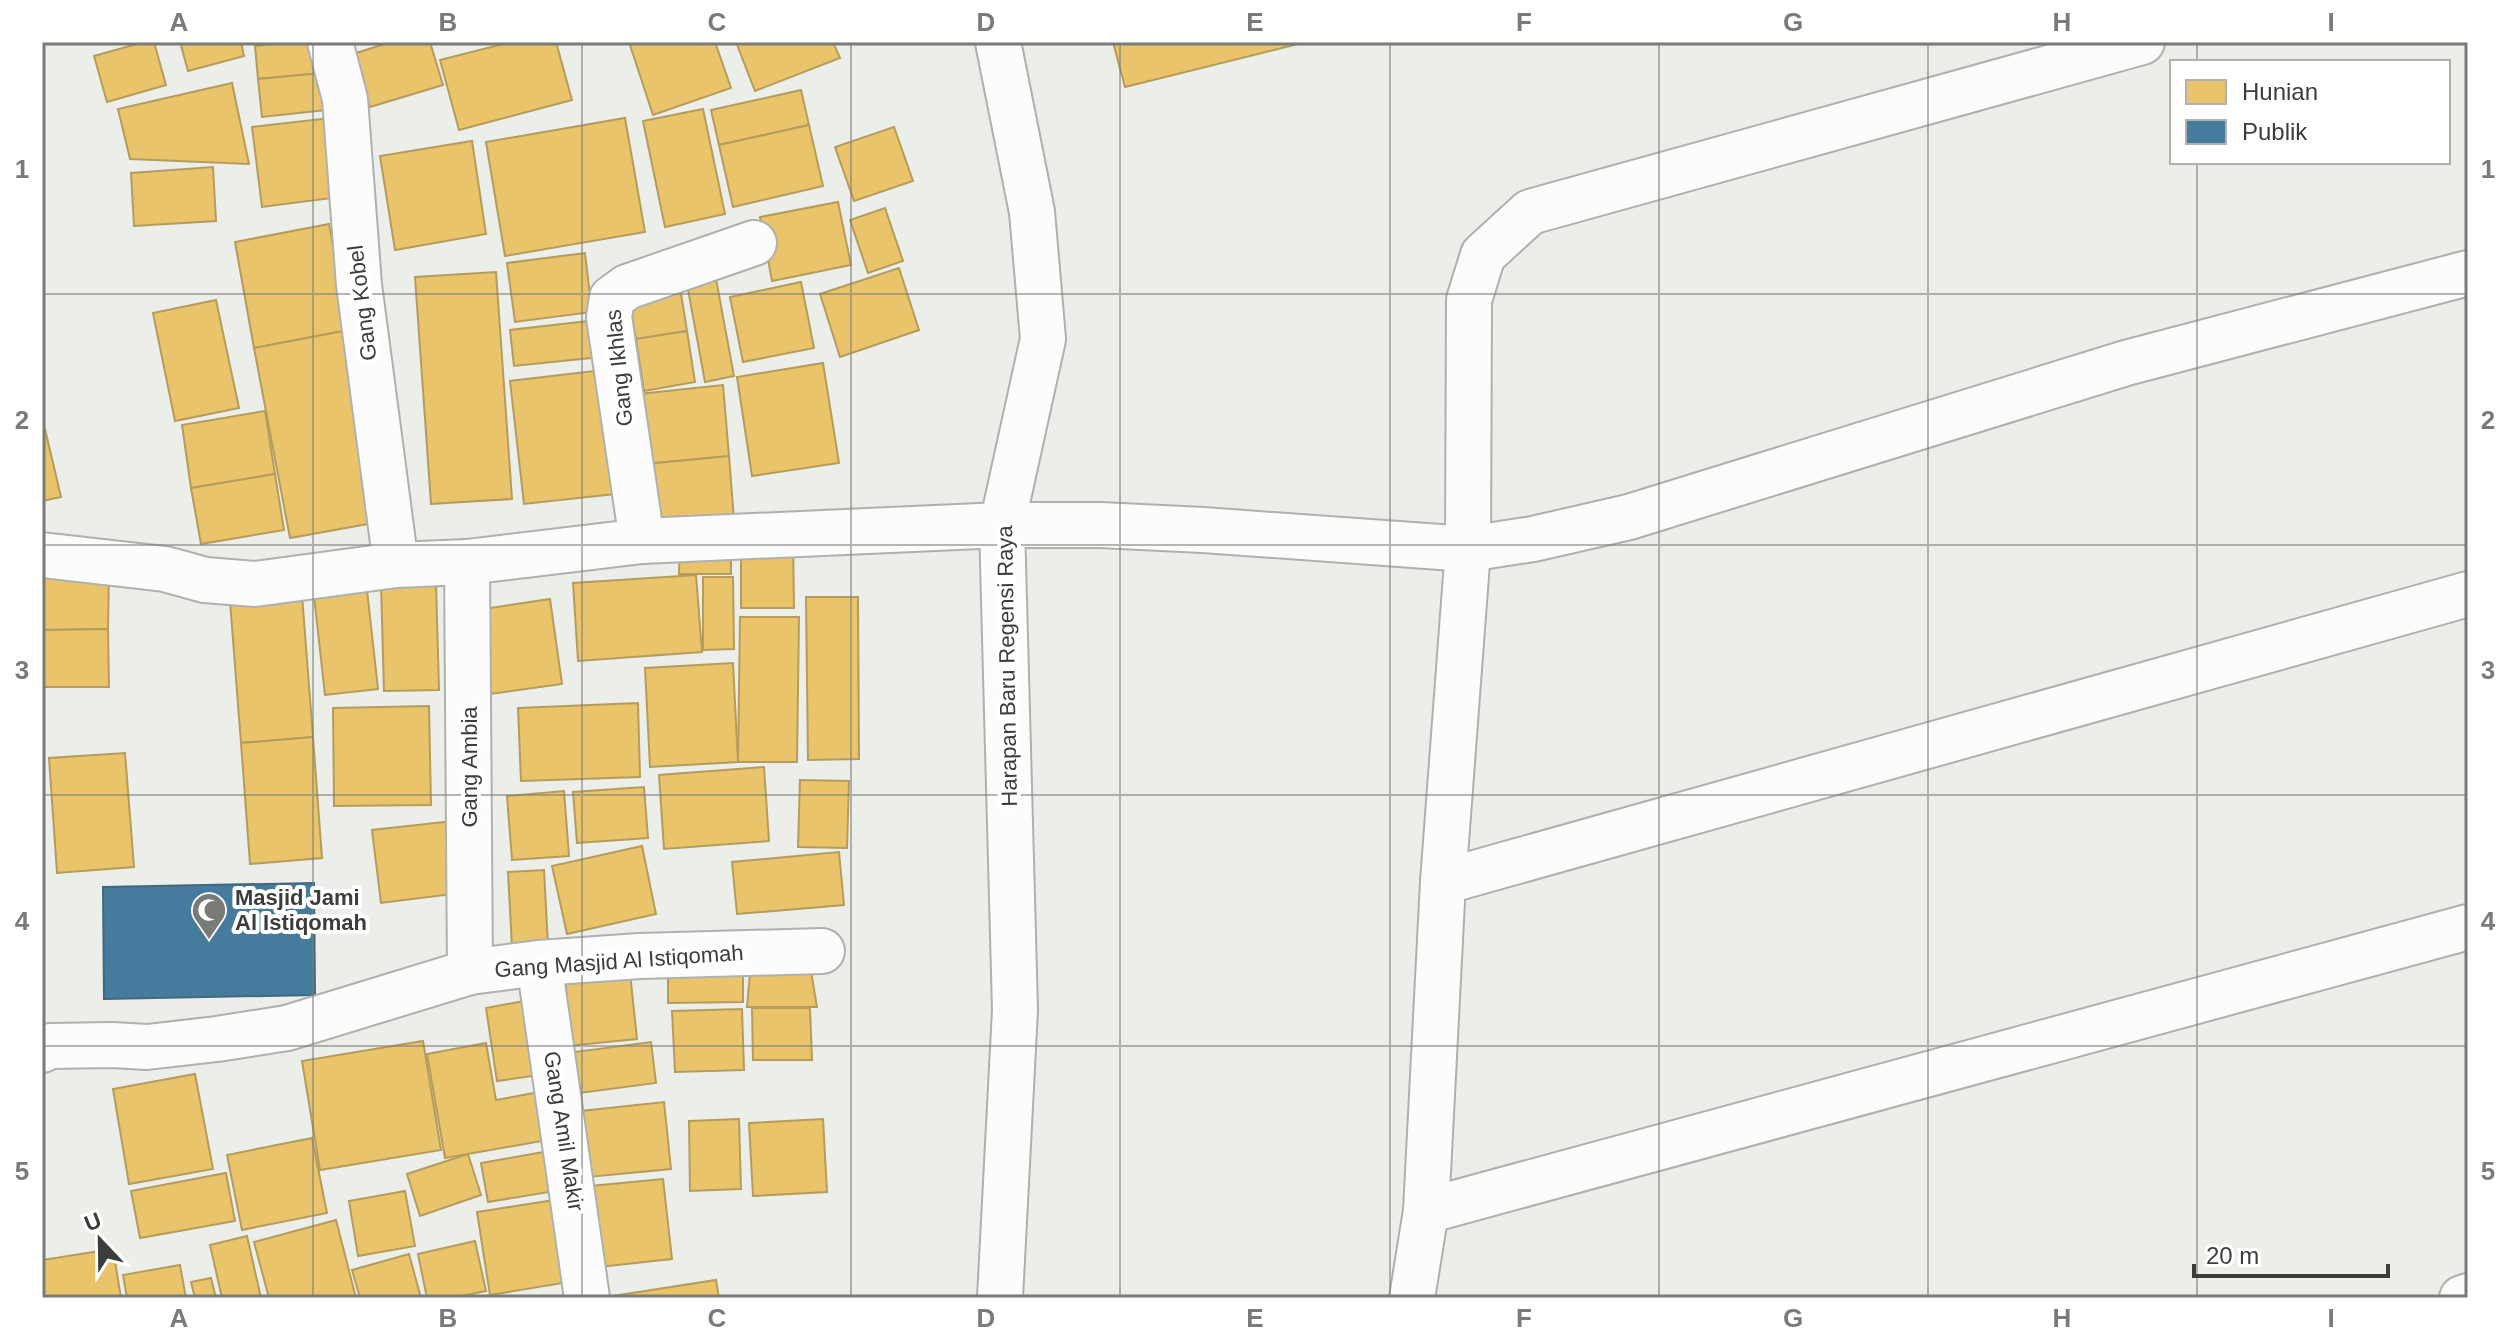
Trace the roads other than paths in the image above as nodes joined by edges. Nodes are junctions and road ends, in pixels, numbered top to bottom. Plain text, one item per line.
1 (330, 42) edge
2 (998, 42) edge
3 (2142, 42) edge
4 (754, 243) dead end
5 (2468, 273) edge
6 (1002, 525) junction
7 (642, 541) junction
8 (1468, 549) junction
9 (42, 555) edge
10 (467, 562) junction
11 (396, 565) junction
12 (2468, 594) edge
13 (1443, 882) junction
14 (2468, 927) edge
15 (822, 951) dead end
16 (539, 963) junction
17 (470, 972) junction
18 (42, 1050) edge
19 (1426, 1211) junction
20 (2468, 1296) edge
21 (587, 1298) edge
22 (1000, 1298) edge
23 (1412, 1298) edge
24 (2462, 1298) edge

1 - 11 street, Gang Kobel
2 - 6 street, Harapan Baru Regensi Raya
3 - 8 street
4 - 7 street, Gang Ikhlas
5 - 8 street
6 - 7 street
6 - 8 street
6 - 22 street, Harapan Baru Regensi Raya
7 - 10 street
8 - 13 street
9 - 11 street
10 - 11 street
10 - 17 street, Gang Ambia
12 - 13 street
13 - 19 street
14 - 19 street
15 - 16 street, Gang Masjid Al Istiqomah
16 - 17 street, Gang Masjid Al Istiqomah
16 - 21 street, Gang Amil Makir
17 - 18 street, Gang Masjid Al Istiqomah
19 - 23 street
20 - 24 street

